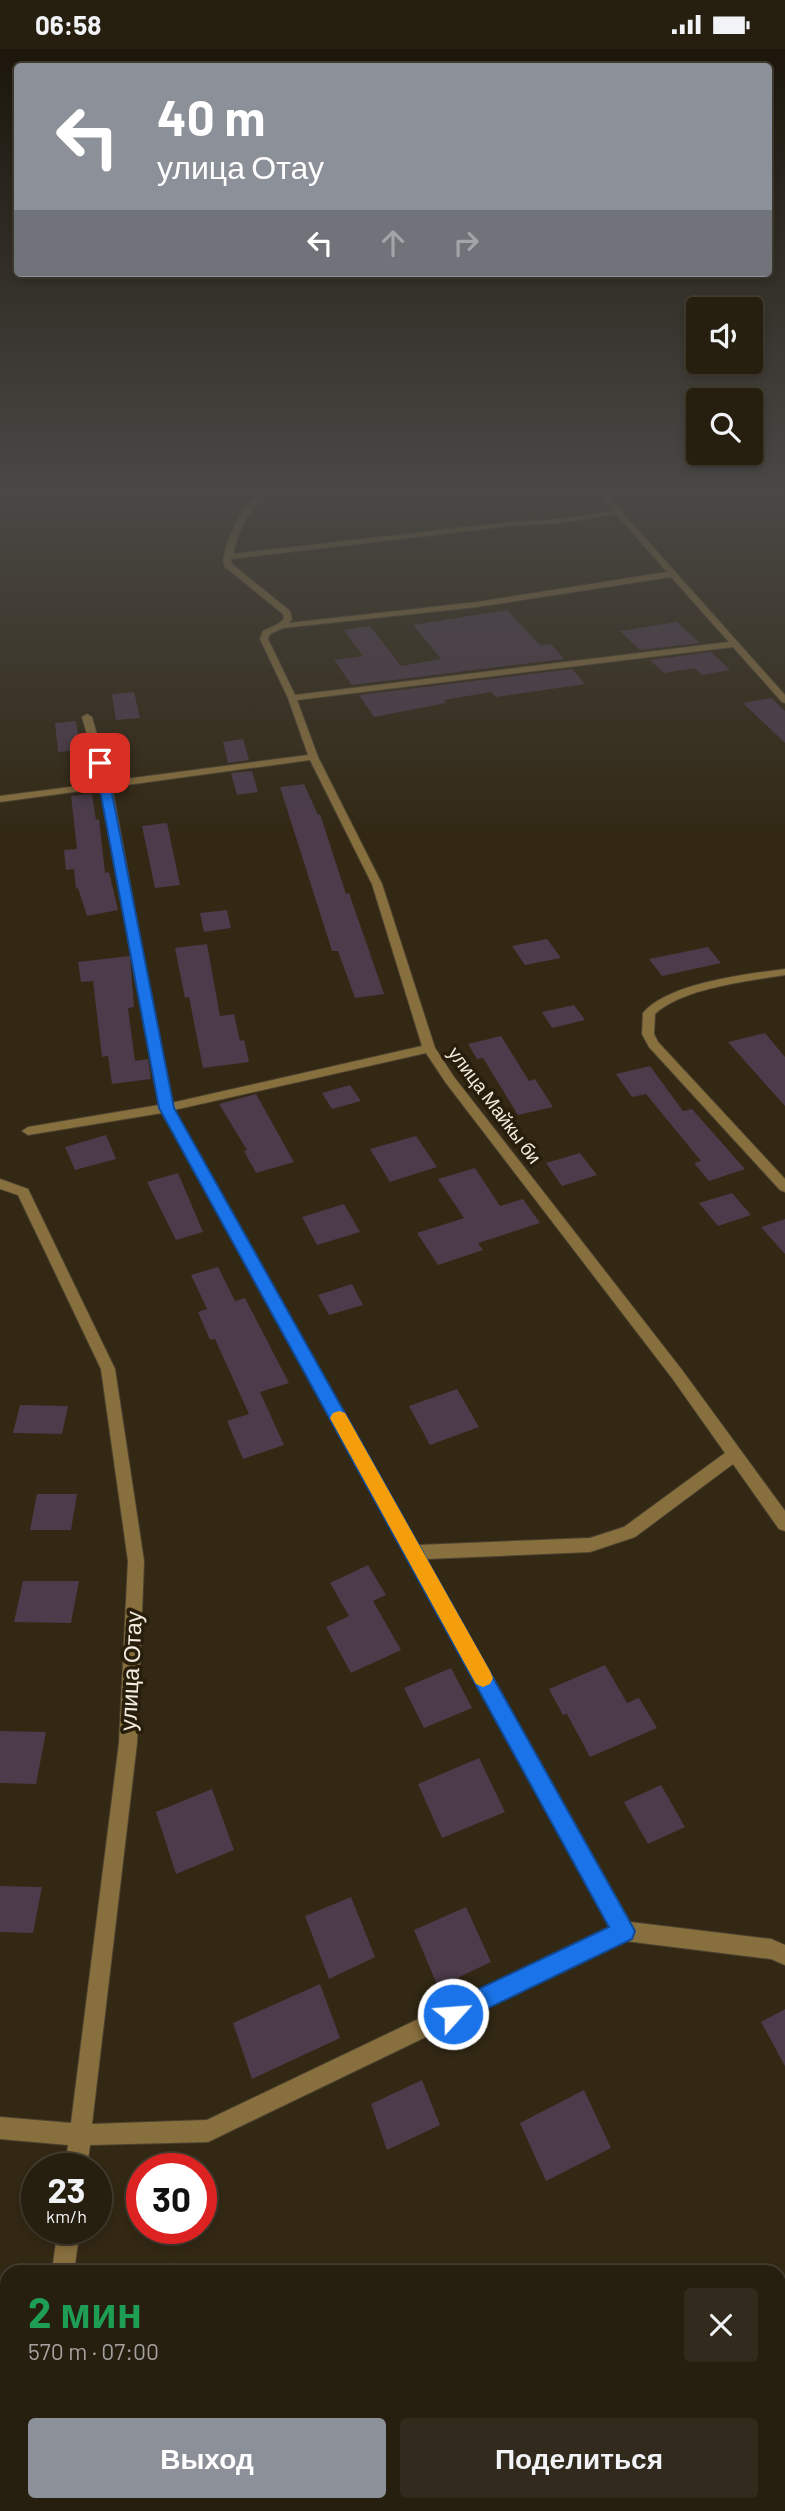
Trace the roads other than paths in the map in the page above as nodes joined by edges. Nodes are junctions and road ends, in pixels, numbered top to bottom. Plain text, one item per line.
1 (280, 607) edge
2 (456, 607) edge
3 (702, 607) edge
4 (281, 626) junction
5 (736, 644) junction
6 (292, 698) junction
7 (785, 701) edge
8 (87, 717) dead end
9 (313, 757) junction
10 (107, 786) junction
11 (0, 799) edge
12 (785, 972) edge
13 (429, 1048) junction
14 (166, 1108) junction
15 (29, 1131) dead end
16 (0, 1184) edge
17 (785, 1187) edge
18 (735, 1454) junction
19 (785, 1524) edge
20 (414, 1552) junction
21 (624, 1931) junction
22 (785, 1955) edge
23 (0, 2127) edge
24 (80, 2135) junction
25 (78, 2153) edge
26 (67, 2244) edge
27 (64, 2265) edge

1 - 4 street
2 - 4 street
3 - 5 street
4 - 6 street, улица Майкы би
5 - 6 street
5 - 7 street
6 - 9 street, улица Майкы би
8 - 10 street
9 - 10 street
9 - 13 street, улица Майкы би
10 - 11 street
10 - 14 street
12 - 17 street
13 - 14 street
13 - 18 street, улица Майкы би
14 - 15 street
14 - 20 street
16 - 24 street, улица Отау
18 - 19 street, улица Майкы би
18 - 20 street
20 - 21 street
21 - 22 street
21 - 24 street
23 - 24 street
24 - 25 street, улица Отау
26 - 27 street

